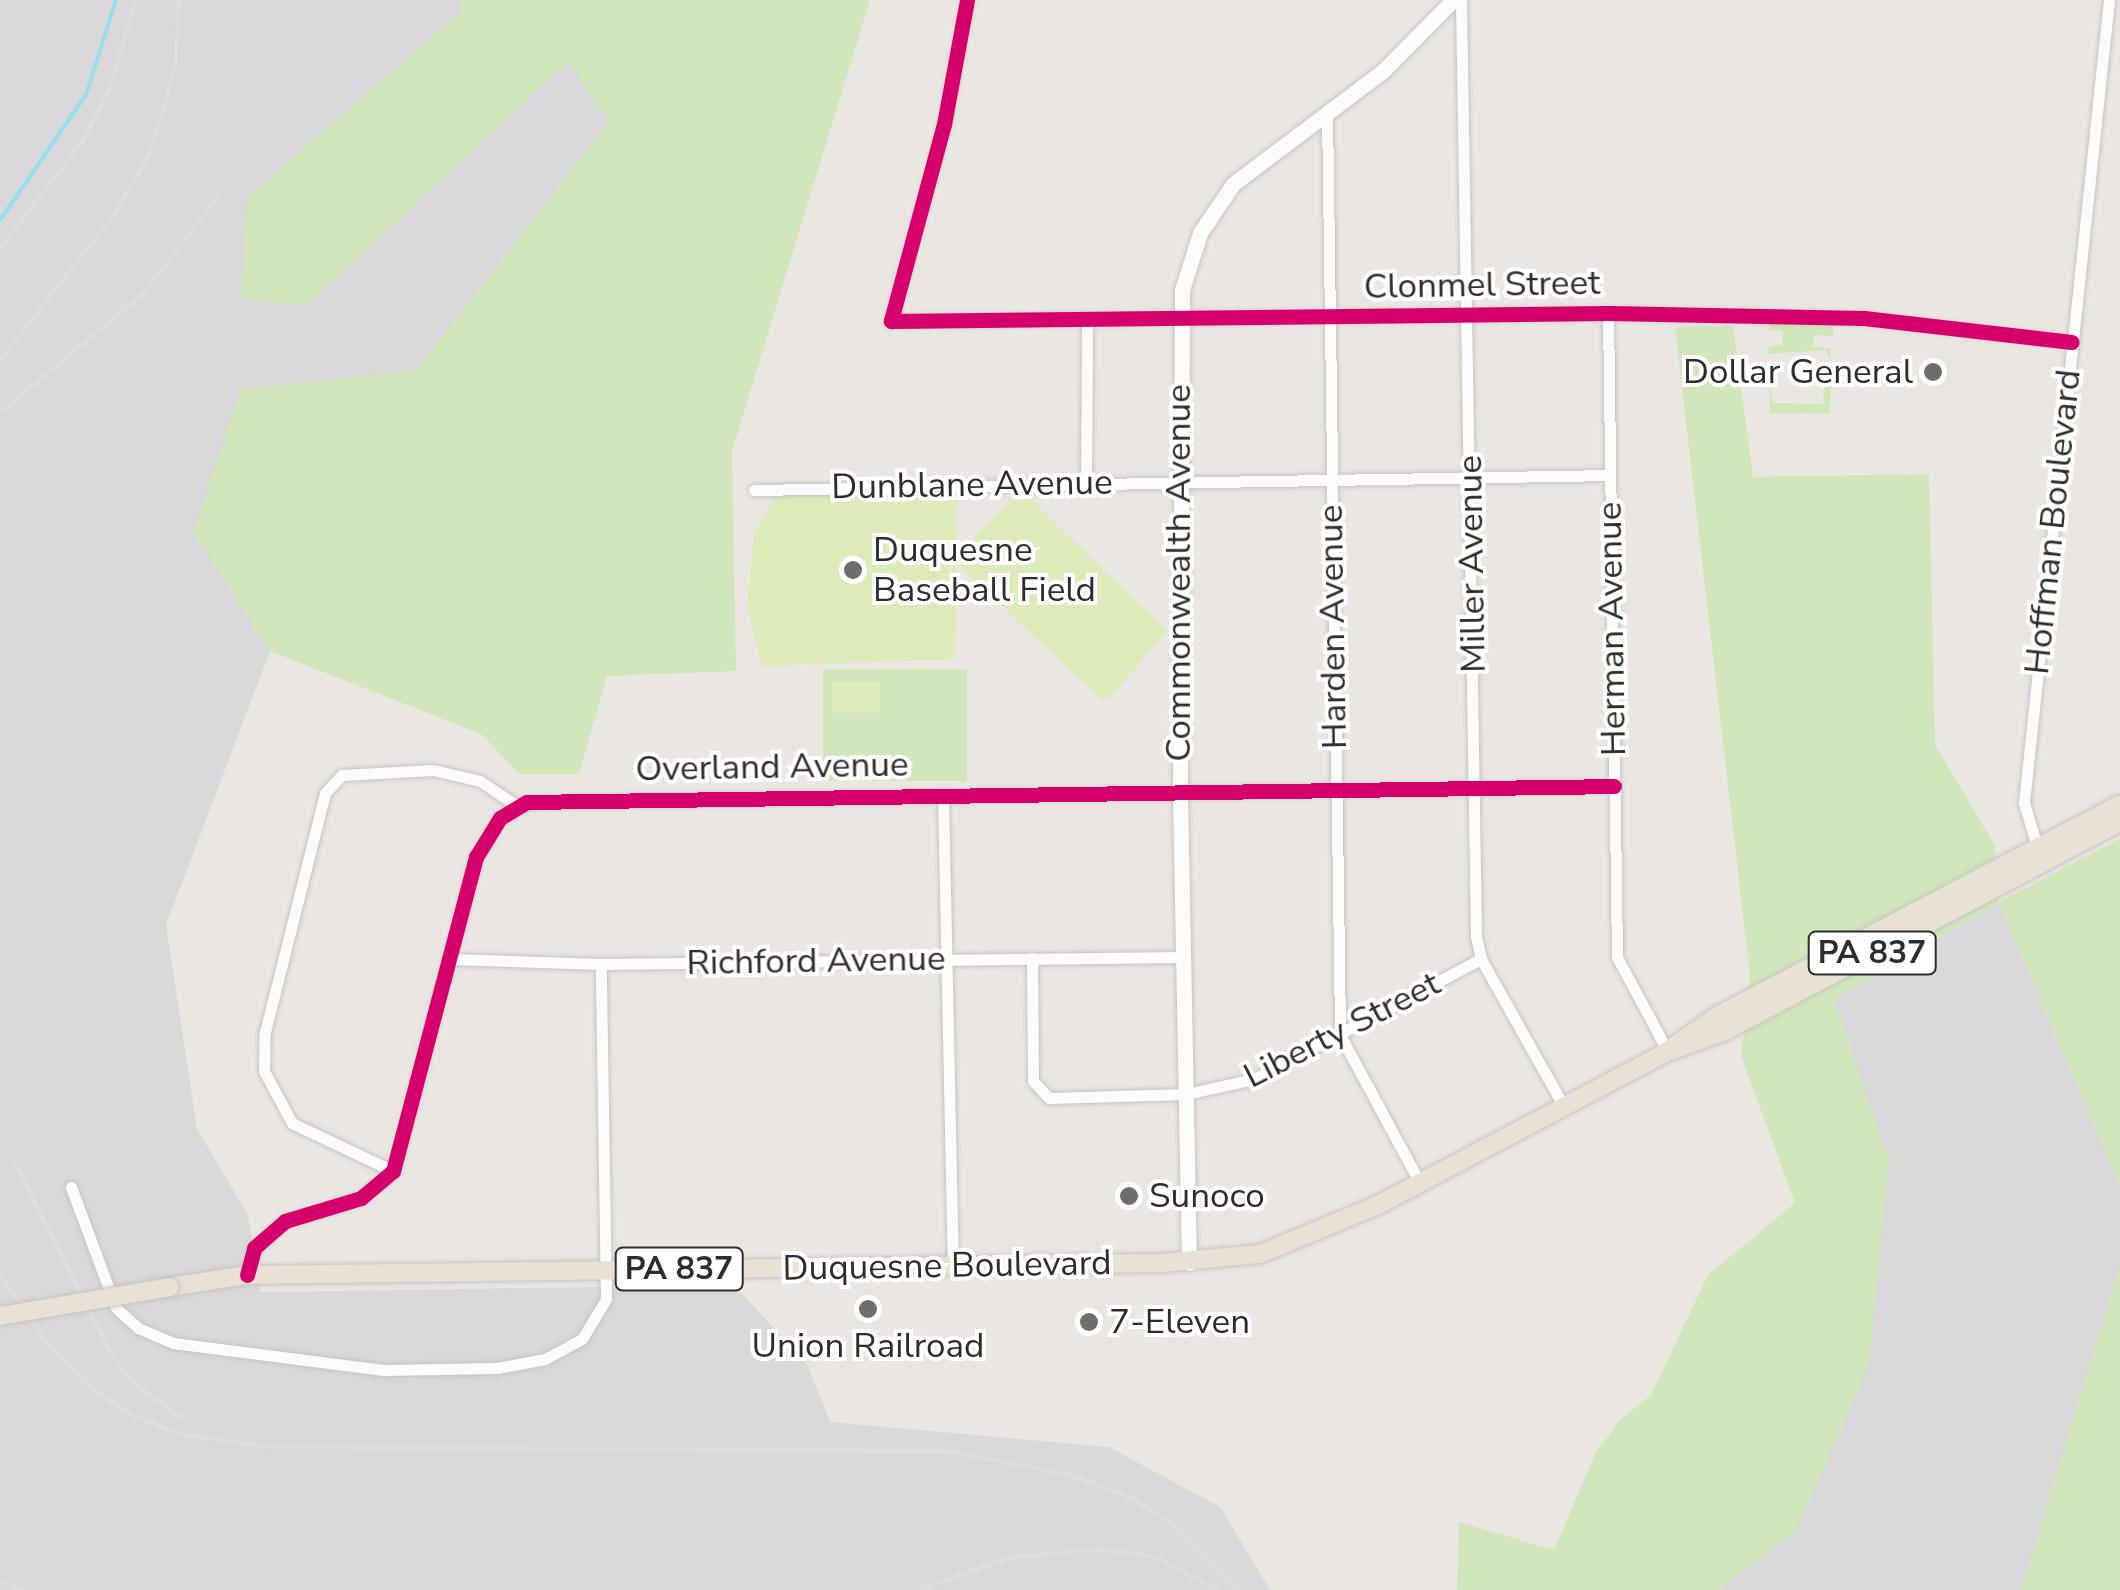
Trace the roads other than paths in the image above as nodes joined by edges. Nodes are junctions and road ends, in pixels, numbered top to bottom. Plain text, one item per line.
1 (966, 0) edge
2 (1453, 0) edge
3 (1461, 0) edge
4 (2109, 0) edge
5 (1327, 111) junction
6 (1608, 312) junction
7 (1468, 314) junction
8 (1330, 316) junction
9 (1179, 319) junction
10 (1088, 320) junction
11 (2072, 342) junction
12 (1610, 475) junction
13 (1471, 477) junction
14 (1332, 479) junction
15 (1086, 482) junction
16 (1178, 482) junction
17 (754, 490) dead end
18 (1614, 786) junction
19 (1476, 788) junction
20 (1335, 792) junction
21 (1180, 793) junction
22 (943, 795) junction
23 (2120, 804) edge
24 (517, 806) junction
25 (2120, 822) edge
26 (2040, 855) junction
27 (1182, 957) junction
28 (1032, 958) junction
29 (948, 959) junction
30 (1481, 959) junction
31 (450, 960) junction
32 (601, 964) junction
33 (1340, 1035) junction
34 (1668, 1052) junction
35 (1186, 1094) junction
36 (1564, 1107) junction
37 (393, 1171) junction
38 (1420, 1183) junction
39 (71, 1188) dead end
40 (1189, 1263) junction
41 (953, 1266) junction
42 (607, 1270) junction
43 (247, 1275) junction
44 (0, 1316) edge

1 - 10 street, Clonmel Street
2 - 5 street, Commonwealth Avenue
3 - 7 street, Miller Avenue
4 - 11 street, Hoffman Boulevard
5 - 8 street, Harden Avenue
5 - 9 street, Commonwealth Avenue
6 - 7 street, Clonmel Street
6 - 11 street, Clonmel Street
6 - 12 street, Herman Avenue
7 - 8 street, Clonmel Street
7 - 13 street, Miller Avenue
8 - 9 street, Clonmel Street
8 - 14 street, Harden Avenue
9 - 10 street, Clonmel Street
9 - 16 street, Commonwealth Avenue
10 - 15 street
11 - 26 street, Hoffman Boulevard
12 - 13 street, Dunblane Avenue
12 - 18 street, Herman Avenue
13 - 14 street, Dunblane Avenue
13 - 19 street, Miller Avenue
14 - 16 street, Dunblane Avenue
14 - 20 street, Harden Avenue
15 - 16 street, Dunblane Avenue
15 - 17 street, Dunblane Avenue
16 - 21 street, Commonwealth Avenue
18 - 19 street, Overland Avenue
18 - 34 street, Herman Avenue
19 - 20 street, Overland Avenue
19 - 30 street, Miller Avenue
20 - 21 street, Overland Avenue
20 - 33 street, Harden Avenue
21 - 22 street, Overland Avenue
21 - 27 street, Commonwealth Avenue
22 - 24 street, Overland Avenue
22 - 29 street
23 - 26 main road, PA 837
24 - 31 street
24 - 37 street
25 - 26 main road, PA 837
26 - 34 main road, Duquesne Boulevard / PA 837
27 - 28 street, Richford Avenue
27 - 35 street, Commonwealth Avenue
28 - 29 street, Richford Avenue
28 - 35 street, Liberty Street
29 - 32 street, Richford Avenue
29 - 41 street
30 - 33 street, Liberty Street
30 - 36 street, Miller Avenue
31 - 32 street, Richford Avenue
31 - 37 street
32 - 42 street
33 - 35 street, Liberty Street
33 - 38 street, Harden Avenue
34 - 36 main road, Duquesne Boulevard / PA 837
35 - 40 street, Commonwealth Avenue
36 - 38 main road, Duquesne Boulevard / PA 837
37 - 43 street
38 - 40 main road, Duquesne Boulevard / PA 837
39 - 42 street
40 - 41 main road, Duquesne Boulevard / PA 837
41 - 42 main road, Duquesne Boulevard / PA 837
42 - 43 main road, Duquesne Boulevard / PA 837
43 - 44 main road, Duquesne Boulevard / PA 837, bridge

